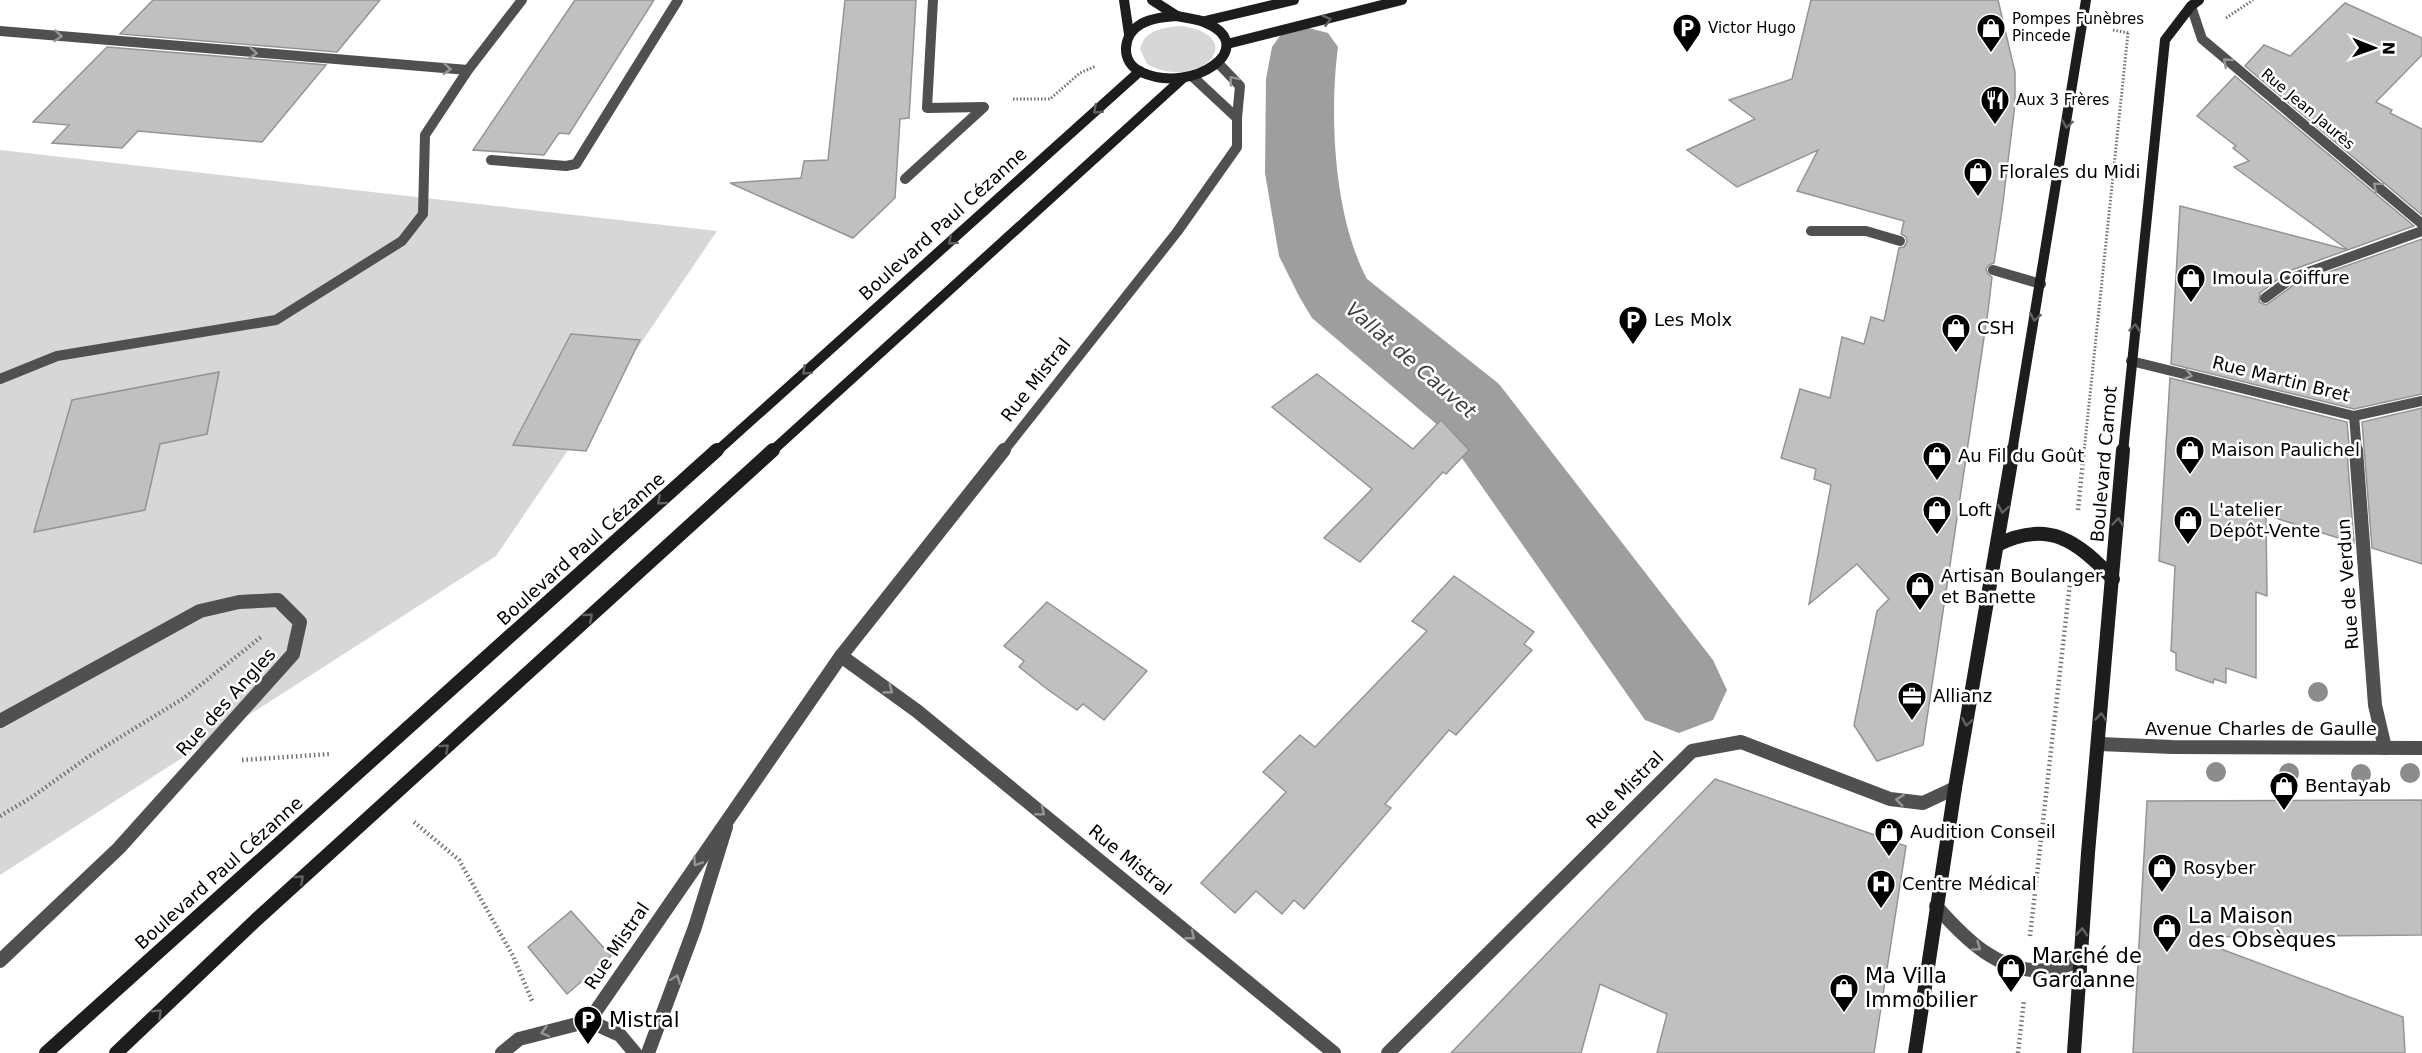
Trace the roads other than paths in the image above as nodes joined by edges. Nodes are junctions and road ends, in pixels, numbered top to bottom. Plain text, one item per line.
1 (522, 0) edge
2 (678, 0) edge
3 (933, 0) edge
4 (1124, 0) edge
5 (1152, 0) edge
6 (1294, 0) edge
7 (1402, 0) edge
8 (2086, 0) edge
9 (2195, 3) edge
10 (1177, 16) junction
11 (1205, 21) junction
12 (0, 31) edge
13 (1129, 34) junction
14 (1227, 44) junction
15 (1219, 64) junction
16 (468, 70) junction
17 (1140, 71) junction
18 (1188, 78) junction
19 (1238, 118) junction
20 (491, 160) dead end
21 (905, 179) dead end
22 (2422, 224) edge
23 (1811, 231) dead end
24 (2422, 231) edge
25 (1900, 241) dead end
26 (1993, 270) dead end
27 (2041, 284) junction
28 (2265, 298) dead end
29 (2131, 361) junction
30 (0, 379) edge
31 (2422, 401) edge
32 (2354, 416) junction
33 (1997, 545) junction
34 (2113, 579) junction
35 (841, 656) junction
36 (0, 721) edge
37 (2099, 744) junction
38 (2385, 748) junction
39 (2422, 748) edge
40 (1955, 788) junction
41 (730, 814) junction
42 (1936, 906) junction
43 (0, 961) edge
44 (2080, 961) junction
45 (589, 1021) junction
46 (46, 1053) edge
47 (116, 1053) edge
48 (502, 1053) edge
49 (635, 1053) edge
50 (648, 1053) edge
51 (1334, 1053) edge
52 (1388, 1053) edge
53 (1915, 1053) edge
54 (2074, 1053) edge

1 - 16 street
2 - 20 street
3 - 21 street
4 - 13 main road
5 - 10 main road
6 - 11 main road
14 -> 7 main road
8 -> 27 main road
22 -> 9 street, Rue Jean Jaurès
29 -> 9 main road, Boulevard Carnot
10 - 11 main road
10 - 13 main road
11 - 14 main road
12 -> 16 street
13 - 17 main road
14 - 15 main road
15 - 18 main road
19 -> 15 street, Rue Mistral
16 - 30 street
17 - 18 main road
17 -> 46 main road, Boulevard Paul Cézanne
18 - 19 street
47 -> 18 main road
19 - 35 street, Rue Mistral
23 - 25 street
24 - 28 street
26 - 27 street
27 -> 33 main road
29 -> 32 street, Rue Martin Bret
34 -> 29 main road, Boulevard Carnot
31 - 32 street, Rue Martin Bret
32 - 38 street, Rue de Verdun
33 - 34 main road
33 -> 40 main road
37 -> 34 main road, Boulevard Carnot
35 - 41 street, Rue Mistral
35 -> 51 street, Rue Mistral
36 - 43 street, Rue des Angles
37 - 38 street, Avenue Charles de Gaulle
44 -> 37 main road, Boulevard Carnot
38 - 39 street, Avenue Charles de Gaulle
40 - 42 main road
40 -> 52 street, Rue Mistral
41 -> 45 street, Rue Mistral
50 -> 41 street
42 -> 44 street
42 - 53 main road
44 - 54 main road, Boulevard Carnot
45 -> 48 street
45 - 49 street

